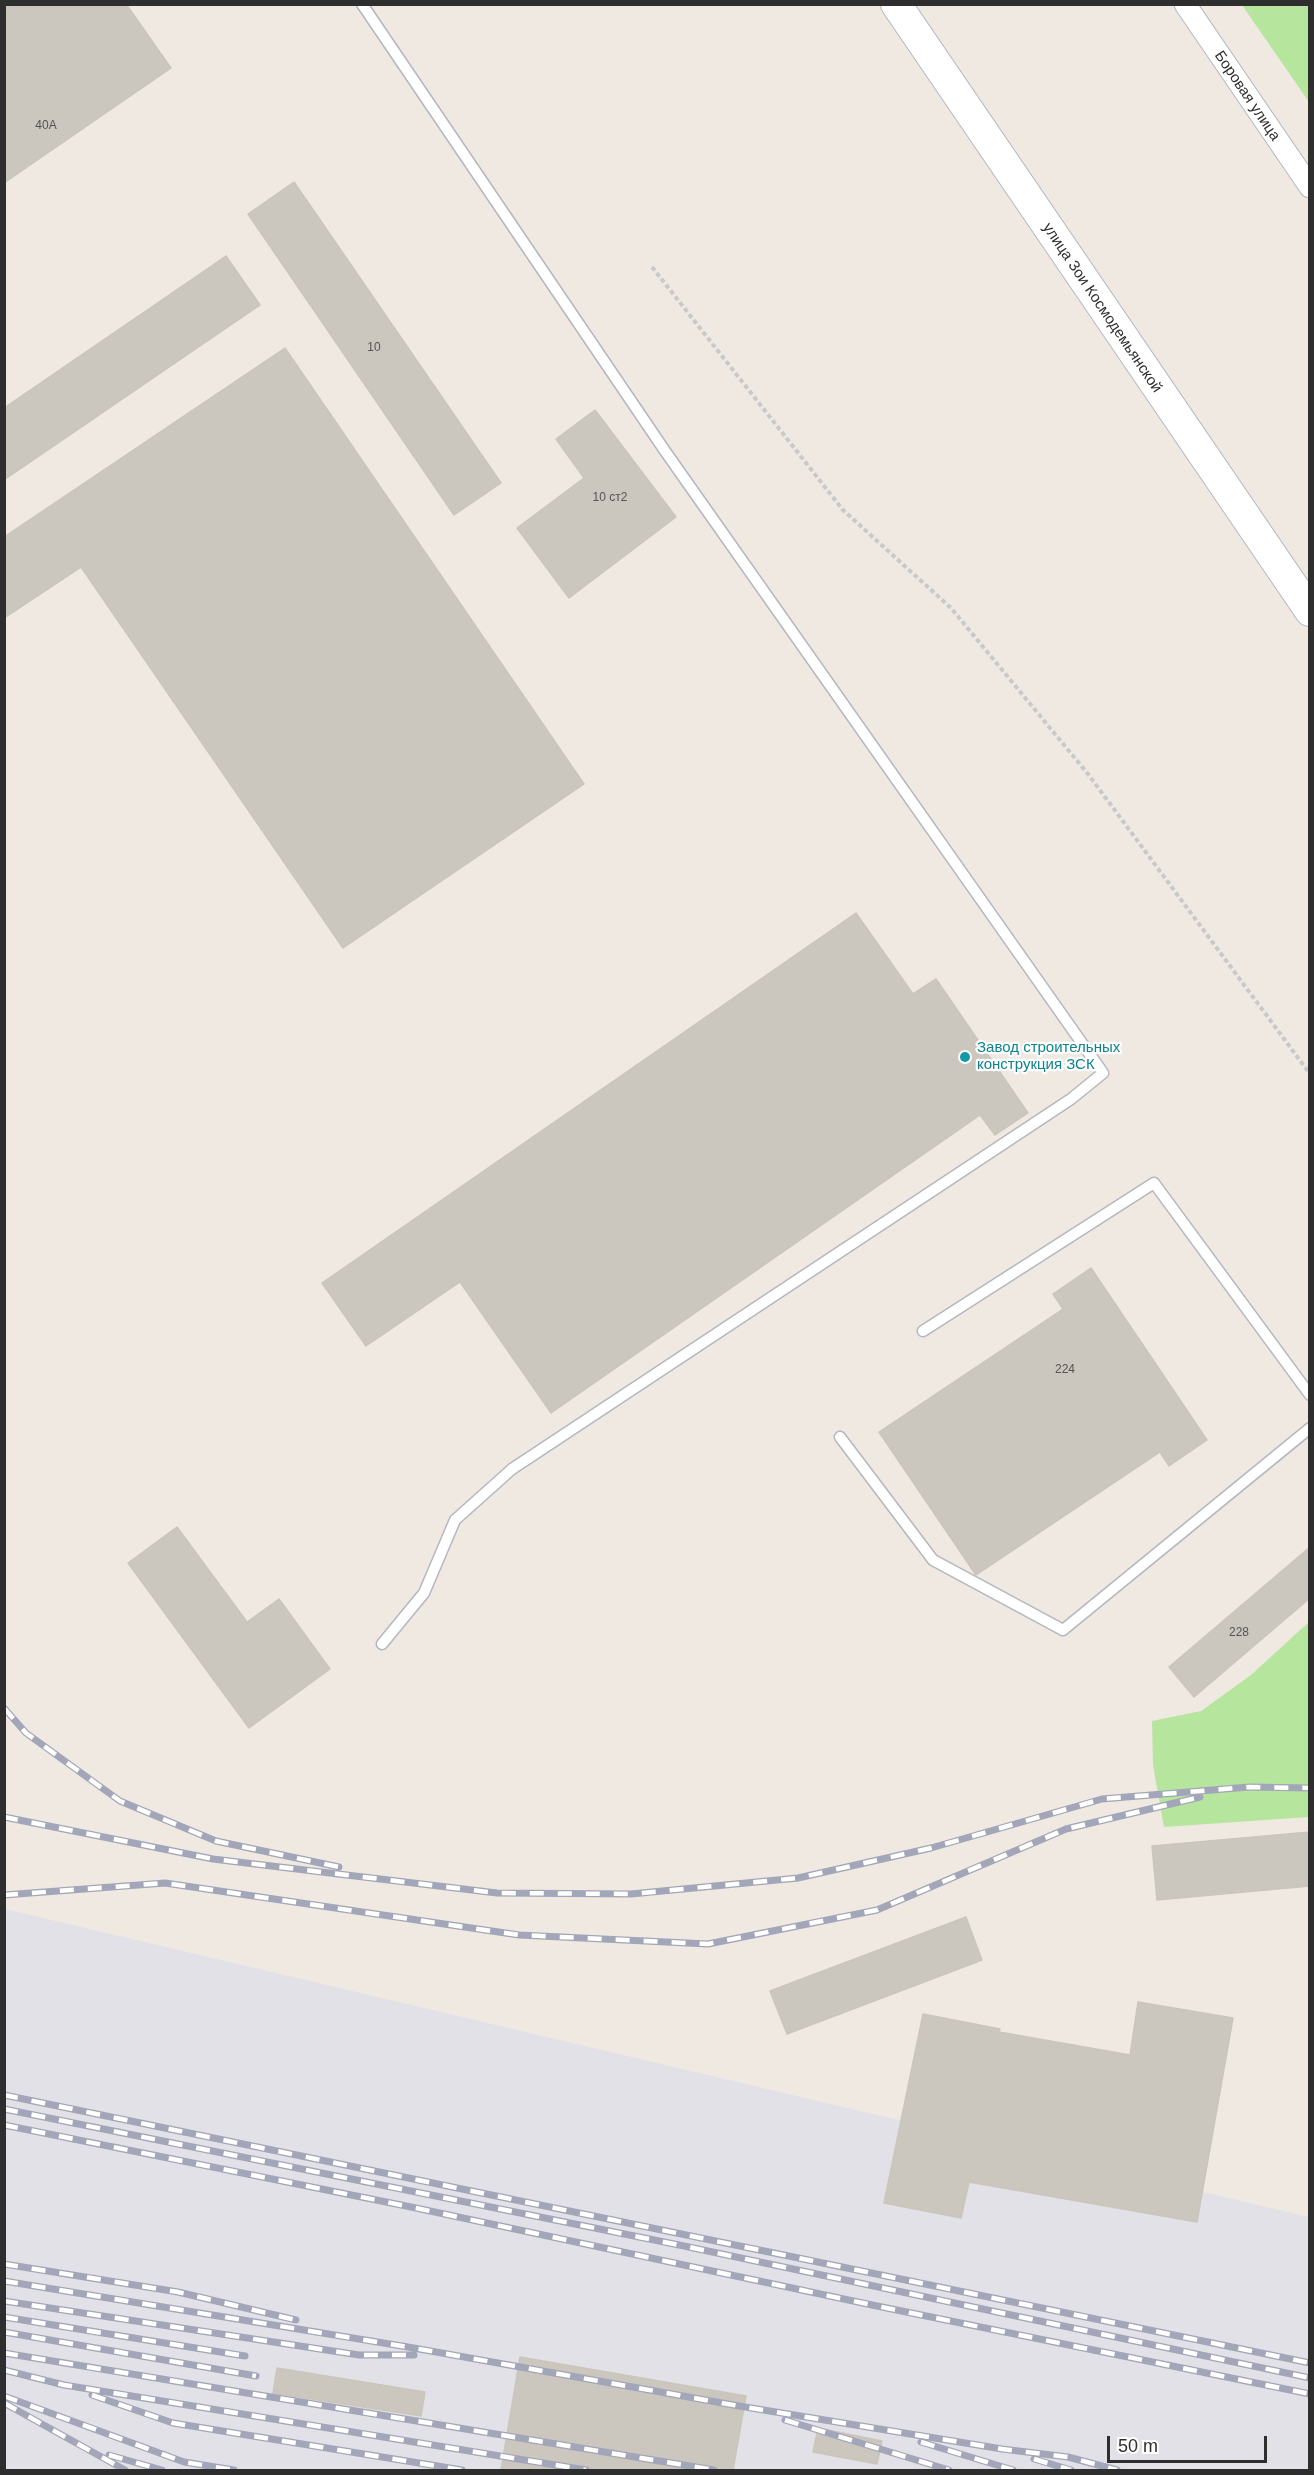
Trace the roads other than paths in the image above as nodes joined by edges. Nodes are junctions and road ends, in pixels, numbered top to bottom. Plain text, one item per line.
1 (362, 4) edge
2 (896, 4) edge
3 (1185, 4) edge
4 (1310, 187) edge
5 (1310, 611) edge
6 (923, 1330) dead end
7 (1310, 1395) edge
8 (1310, 1428) edge
9 (840, 1437) dead end
10 (382, 1644) dead end

1 - 10 lane
2 - 5 main road, улица Зои Космодемьянской
3 - 4 street, Боровая улица
6 - 7 lane
8 - 9 lane

